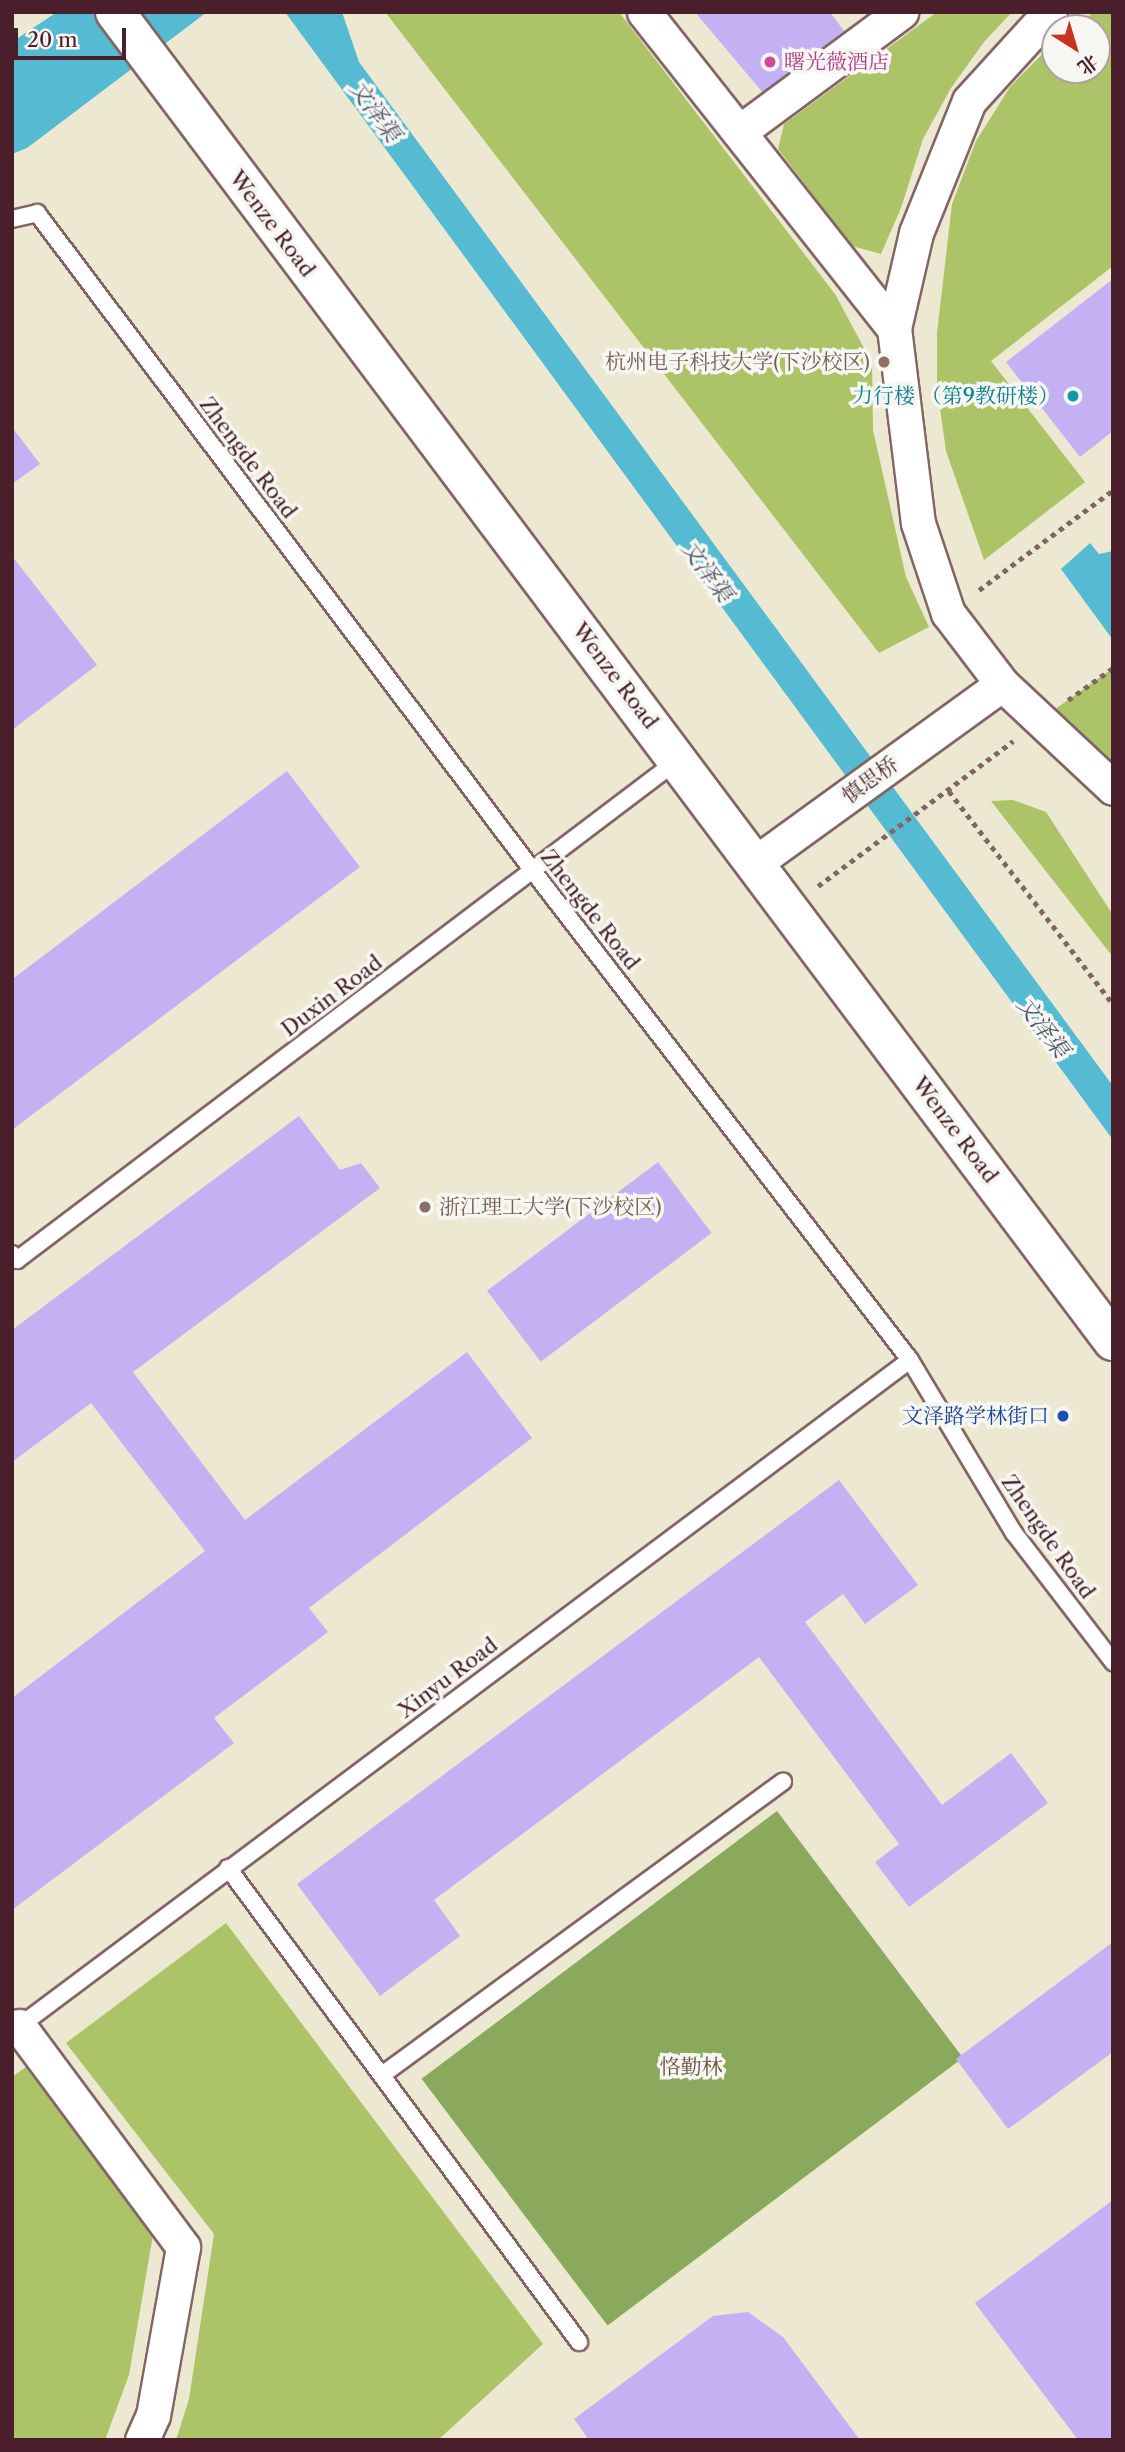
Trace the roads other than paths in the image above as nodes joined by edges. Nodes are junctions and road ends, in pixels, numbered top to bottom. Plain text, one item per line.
1 (115, 12) edge
2 (644, 12) edge
3 (901, 12) edge
4 (1050, 12) edge
5 (739, 132) junction
6 (12, 219) edge
7 (894, 328) junction
8 (1002, 684) junction
9 (678, 760) junction
10 (1113, 788) edge
11 (755, 863) junction
12 (533, 871) junction
13 (12, 1254) edge
14 (1113, 1341) edge
15 (910, 1360) junction
16 (1113, 1662) edge
17 (783, 1781) dead end
18 (228, 1868) junction
19 (16, 2029) edge
20 (382, 2075) junction
21 (579, 2342) dead end
22 (142, 2440) edge

1 - 9 main road, Wenze Road
2 - 5 street
3 - 5 street
4 - 7 street
5 - 7 street
6 - 12 lane, Zhengde Road
7 - 8 street
8 - 10 street
8 - 11 street, 慎思桥
9 - 11 main road, Wenze Road
9 - 12 lane, Duxin Road
11 - 14 main road, Wenze Road
12 - 13 lane, Duxin Road
12 - 15 lane, Zhengde Road
15 - 16 lane, Zhengde Road
15 - 18 lane, Xinyu Road
17 - 20 lane
18 - 19 lane, Xinyu Road
18 - 20 lane
19 - 22 street
20 - 21 lane

